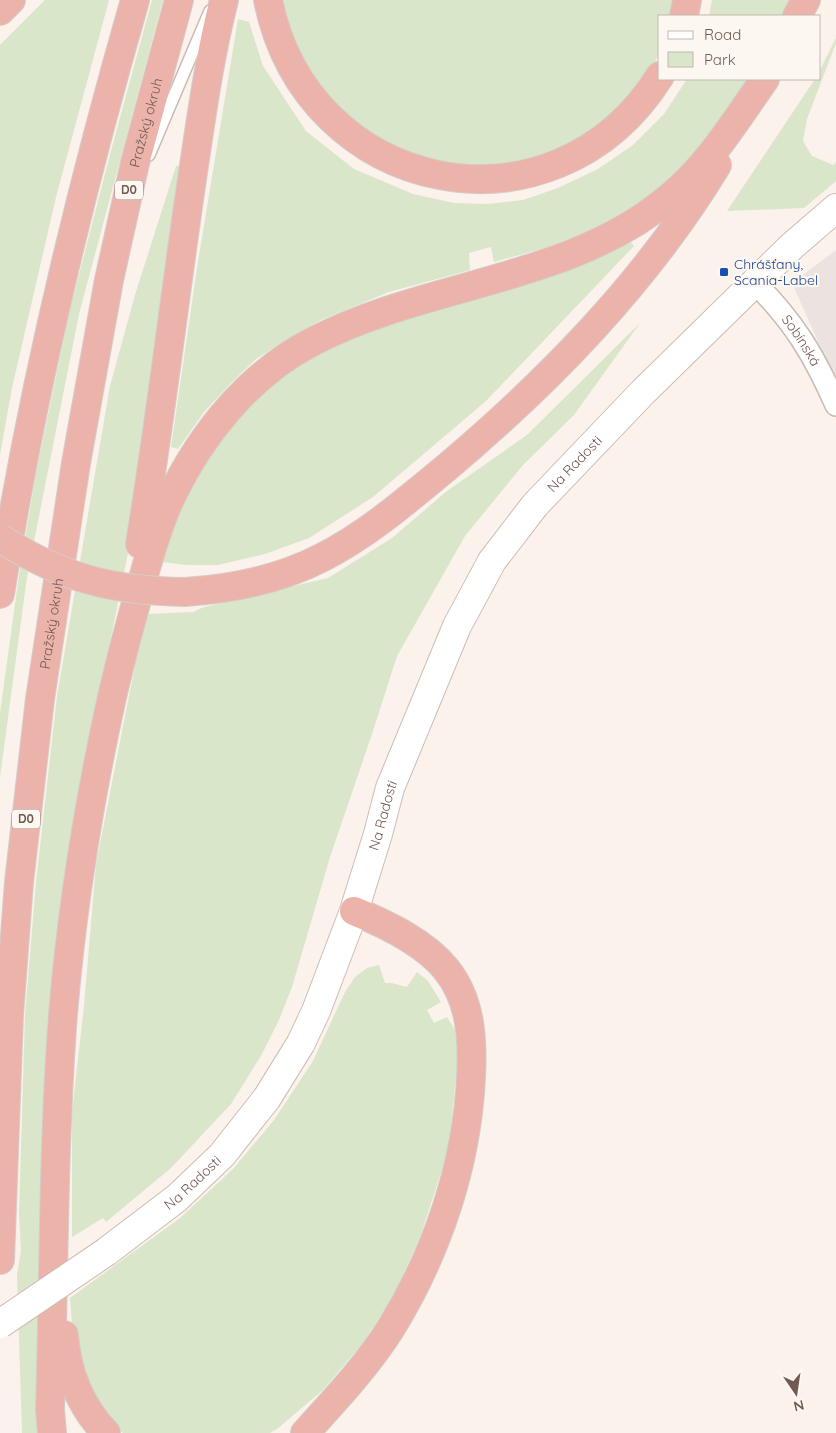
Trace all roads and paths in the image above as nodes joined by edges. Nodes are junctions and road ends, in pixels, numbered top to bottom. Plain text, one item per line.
1 (12, 0) edge
2 (135, 0) edge
3 (179, 0) edge
4 (214, 0) edge
5 (224, 0) edge
6 (268, 0) edge
7 (687, 0) edge
8 (806, 0) edge
9 (0, 11) edge
10 (684, 15) edge
11 (798, 15) edge
12 (658, 79) edge
13 (764, 80) edge
14 (764, 80) edge
15 (836, 208) edge
16 (121, 224) junction
17 (755, 283) junction
18 (835, 400) edge
19 (0, 538) edge
20 (0, 594) edge
21 (125, 639) junction
22 (354, 911) junction
23 (54, 1252) junction
24 (0, 1260) edge
25 (0, 1324) edge
26 (356, 1375) junction
27 (52, 1433) edge
28 (106, 1433) edge
29 (290, 1433) edge
30 (304, 1433) edge

1 - 9 highway
2 - 20 highway
3 - 16 highway, Pražský okruh / D0
4 - 16 lane
5 - 21 highway
6 - 12 highway
7 - 10 highway
8 - 11 highway
13 - 21 highway
14 - 19 highway, bridge
15 - 17 main road, Na Radosti
16 - 24 highway, Pražský okruh / D0
17 - 18 street, Sobínská
17 - 22 main road, Na Radosti
21 - 23 highway
22 - 25 main road, Na Radosti, bridge
22 - 26 highway
23 - 27 highway
23 - 28 highway
26 - 29 highway
26 - 30 highway

